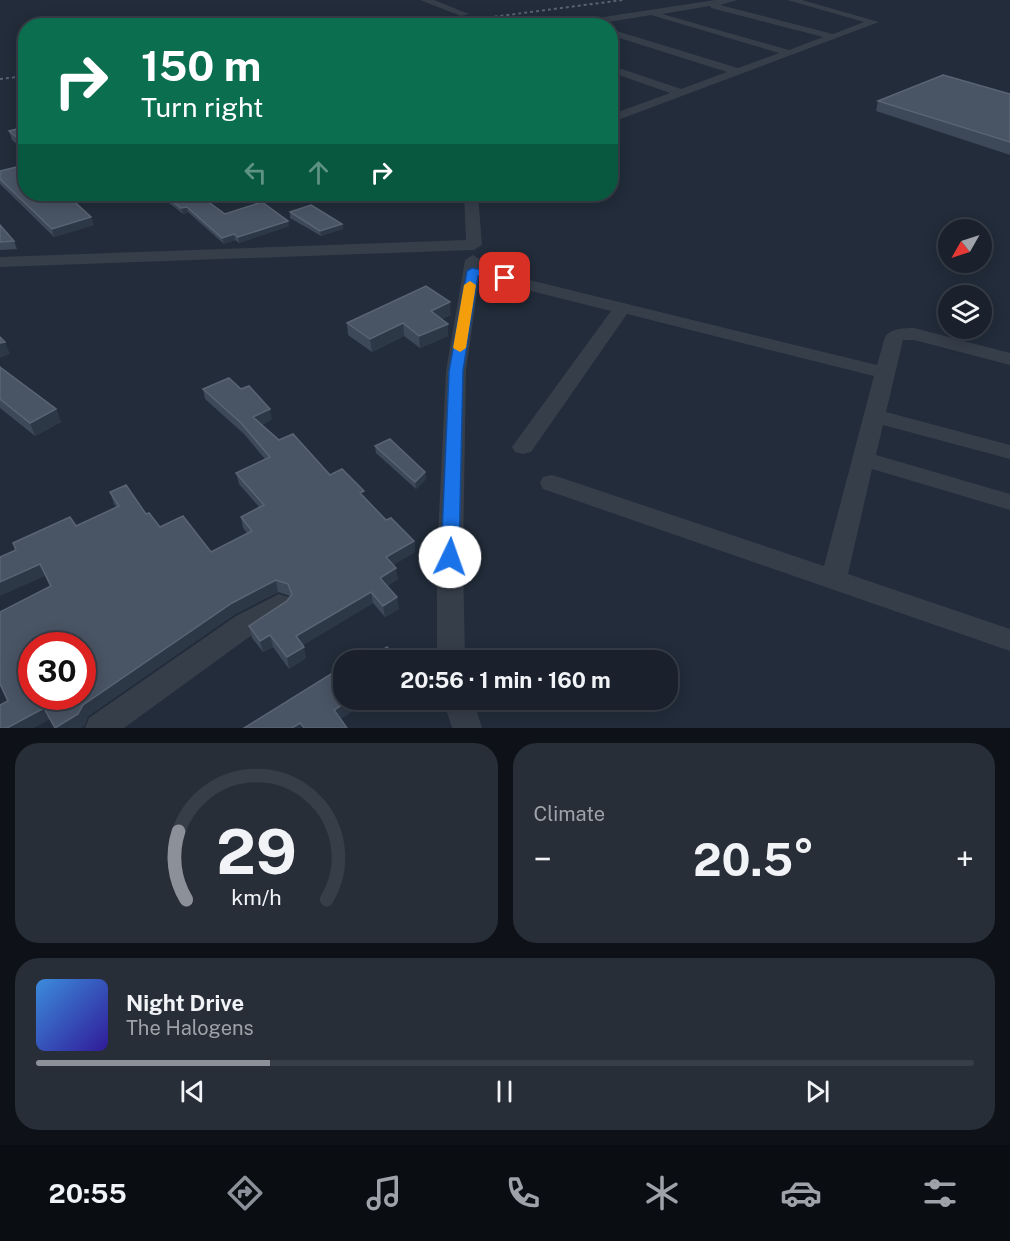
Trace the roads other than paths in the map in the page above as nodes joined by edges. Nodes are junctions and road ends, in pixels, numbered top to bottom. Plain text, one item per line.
1 (425, 0) edge
2 (733, 0) edge
3 (792, 0) edge
4 (709, 5) junction
5 (464, 14) dead end
6 (649, 14) junction
7 (618, 19) edge
8 (618, 34) edge
9 (834, 37) junction
10 (789, 53) junction
11 (618, 71) edge
12 (738, 72) junction
13 (681, 93) junction
14 (618, 114) edge
15 (471, 201) edge
16 (474, 245) junction
17 (0, 262) edge
18 (472, 271) junction
19 (622, 308) junction
20 (1010, 359) edge
21 (885, 373) junction
22 (874, 416) junction
23 (523, 447) dead end
24 (1010, 452) edge
25 (863, 459) junction
26 (551, 483) dead end
27 (1010, 502) edge
28 (834, 579) junction
29 (279, 603) edge
30 (1010, 640) edge
31 (452, 650) edge
32 (461, 710) edge
33 (100, 728) edge
34 (467, 728) edge

1 - 5 street
2 - 4 street
3 - 9 street
4 - 6 street
4 - 9 street
6 - 7 street
6 - 10 street
8 - 12 street
9 - 10 street
10 - 12 street
11 - 13 street
12 - 13 street
13 - 14 street
15 - 16 street
16 - 17 street
16 - 18 street
18 - 19 street
18 - 31 street
19 - 21 street
19 - 23 street
20 - 21 street
21 - 22 street
22 - 24 street
22 - 25 street
25 - 27 street
25 - 28 street
26 - 28 street
28 - 30 street
29 - 33 street
32 - 34 street

